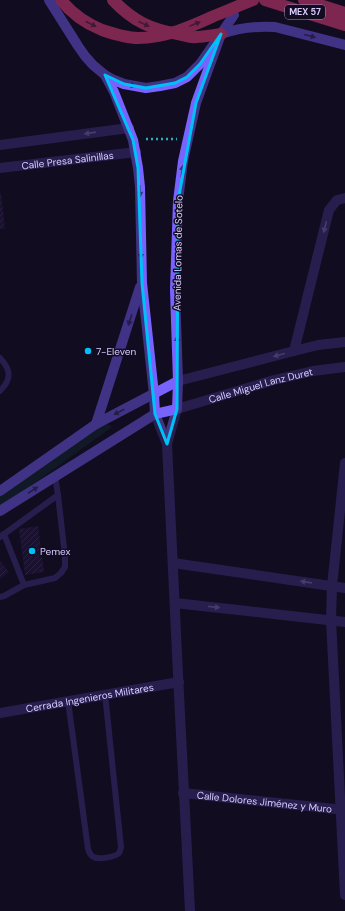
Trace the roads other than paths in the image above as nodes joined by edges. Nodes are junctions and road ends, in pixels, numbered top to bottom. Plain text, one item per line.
1 (49, 0) edge
2 (61, 0) edge
3 (65, 0) edge
4 (113, 0) edge
5 (253, 0) edge
6 (265, 0) edge
7 (304, 0) edge
8 (345, 13) edge
9 (234, 14) dead end
10 (345, 25) edge
11 (221, 34) junction
12 (71, 35) junction
13 (345, 45) edge
14 (105, 75) junction
15 (129, 128) junction
16 (0, 145) edge
17 (136, 152) junction
18 (0, 168) edge
19 (345, 198) edge
20 (142, 283) junction
21 (345, 342) edge
22 (294, 351) junction
23 (0, 358) edge
24 (345, 367) edge
25 (178, 381) junction
26 (0, 391) edge
27 (154, 394) junction
28 (178, 409) junction
29 (155, 414) junction
30 (96, 424) junction
31 (167, 444) junction
32 (345, 463) edge
33 (55, 476) junction
34 (0, 491) edge
35 (58, 495) junction
36 (0, 511) edge
37 (2, 536) edge
38 (173, 563) junction
39 (24, 585) junction
40 (332, 586) junction
41 (345, 588) edge
42 (0, 597) edge
43 (175, 603) junction
44 (331, 620) junction
45 (345, 622) edge
46 (179, 682) junction
47 (105, 694) junction
48 (68, 701) junction
49 (0, 713) edge
50 (183, 793) junction
51 (343, 810) edge
52 (345, 895) edge
53 (190, 911) edge

1 - 12 main road
2 -> 5 highway, bridge
3 - 12 main road
4 -> 11 highway
6 - 10 highway, MEX 57
7 - 8 highway
9 - 11 main road
11 -> 13 main road
14 -> 11 main road
25 -> 11 main road, Avenida Lomas de Sotelo
12 - 14 main road
14 - 15 main road
15 -> 16 street
15 - 17 main road
17 - 18 street, Calle Presa Salinillas
17 -> 20 main road
19 -> 22 street
20 - 27 main road
20 -> 30 main road
21 - 22 street
22 -> 25 street
23 - 26 lane
24 - 28 street, Calle Miguel Lanz Duret
25 - 27 main road
25 - 28 main road, Avenida Lomas de Sotelo
27 - 29 main road
27 -> 30 main road
28 - 29 main road
28 - 31 street
29 - 31 street
29 - 33 main road
30 - 34 main road
31 - 38 street
32 - 40 street
33 - 35 lane
36 -> 33 main road
35 - 37 lane
35 - 39 lane
37 - 39 lane
40 -> 38 street
38 - 43 street
39 - 42 lane
40 - 41 street
40 - 44 street
43 -> 44 street
43 - 46 street
44 - 45 street
44 - 51 street
46 - 47 street, Cerrada Ingenieros Militares
46 - 50 street
47 - 48 street, Cerrada Ingenieros Militares
47 - 48 lane
48 - 49 street, Cerrada Ingenieros Militares
50 - 51 street, Calle Dolores Jiménez y Muro
50 - 53 street
51 - 52 street

